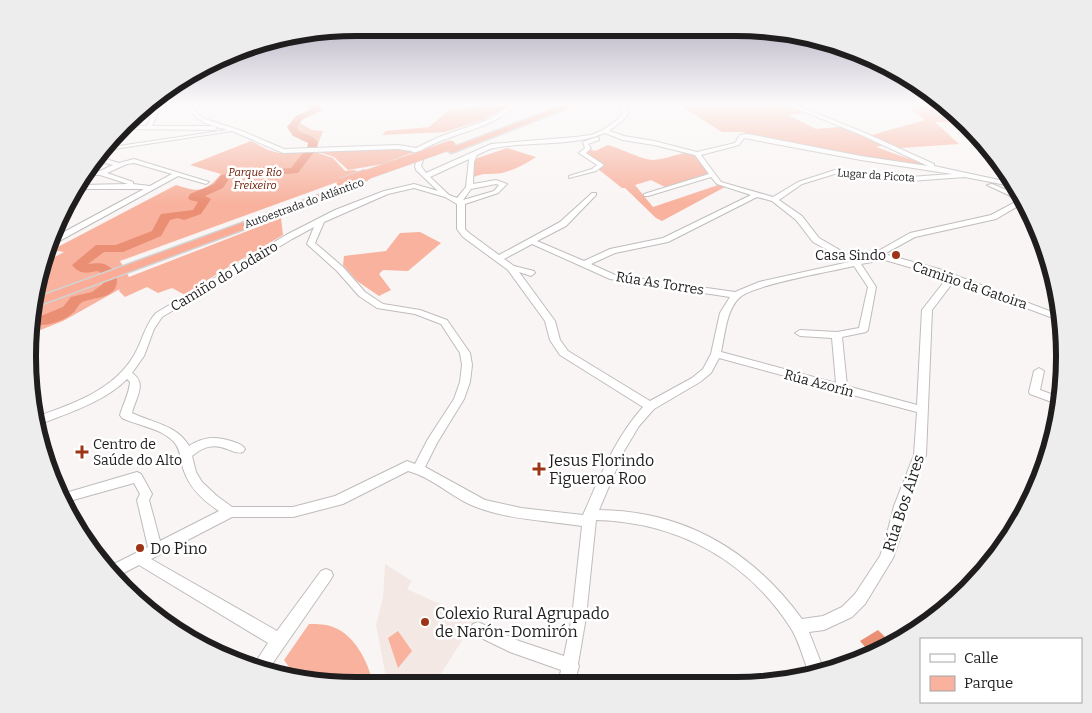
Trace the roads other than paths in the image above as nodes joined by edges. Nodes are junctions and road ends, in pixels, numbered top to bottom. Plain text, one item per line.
1 (185, 137) edge
2 (249, 137) edge
3 (446, 137) edge
4 (476, 137) edge
5 (477, 137) edge
6 (482, 137) edge
7 (585, 137) edge
8 (607, 137) edge
9 (627, 137) edge
10 (741, 137) edge
11 (755, 137) edge
12 (870, 137) edge
13 (454, 146) junction
14 (113, 148) edge
15 (417, 150) junction
16 (474, 154) junction
17 (697, 154) junction
18 (103, 160) edge
19 (120, 165) junction
20 (939, 169) junction
21 (95, 173) edge
22 (101, 173) junction
23 (177, 174) junction
24 (712, 175) junction
25 (965, 175) junction
26 (426, 176) junction
27 (571, 177) dead end
28 (910, 178) junction
29 (974, 178) junction
30 (206, 182) dead end
31 (1005, 183) edge
32 (131, 186) junction
33 (918, 186) dead end
34 (85, 187) edge
35 (469, 187) junction
36 (152, 188) junction
37 (594, 194) dead end
38 (756, 194) junction
39 (646, 195) dead end
40 (1012, 195) edge
41 (447, 196) junction
42 (774, 200) junction
43 (460, 202) junction
44 (1017, 204) edge
45 (320, 222) junction
46 (64, 228) edge
47 (77, 228) junction
48 (60, 237) edge
49 (531, 241) junction
50 (878, 255) junction
51 (500, 258) junction
52 (856, 263) junction
53 (584, 264) junction
54 (123, 267) junction
55 (511, 268) junction
56 (531, 273) dead end
57 (952, 277) junction
58 (42, 293) edge
59 (736, 296) junction
60 (41, 302) edge
61 (1053, 315) edge
62 (800, 333) dead end
63 (837, 335) junction
64 (716, 354) junction
65 (1039, 371) dead end
66 (124, 375) junction
67 (842, 390) junction
68 (1053, 399) edge
69 (650, 406) junction
70 (923, 410) junction
71 (42, 419) edge
72 (238, 450) dead end
73 (186, 455) junction
74 (419, 468) junction
75 (68, 497) edge
76 (230, 512) junction
77 (589, 518) junction
78 (156, 550) junction
79 (140, 559) junction
80 (117, 569) edge
81 (326, 575) dead end
82 (798, 627) junction
83 (478, 629) dead end
84 (279, 641) junction
85 (264, 663) edge
86 (571, 666) junction
87 (815, 667) edge
88 (568, 677) edge

1 - 14 street
2 - 15 street
3 - 15 street
4 - 13 highway
5 - 13 highway, Autoestrada do Atlántico
6 - 13 highway, Autoestrada do Atlántico
7 - 16 street
8 - 27 street
9 - 17 street
10 - 17 street
11 - 20 street
12 - 20 street
13 - 54 highway, Autoestrada do Atlántico
15 - 26 street
16 - 26 street
16 - 35 street
17 - 24 street
18 - 19 street
19 - 22 street
19 - 23 street
20 - 25 street
21 - 22 street
22 - 32 street
23 - 30 street
23 - 36 street
24 - 38 street
24 - 39 street
25 - 28 street, Lugar da Picota
25 - 29 street, Lugar da Picota
26 - 41 street
28 - 33 street
28 - 42 street, Lugar da Picota
29 - 31 street, Lugar da Picota
29 - 40 street
32 - 34 street
32 - 36 street
35 - 43 street
35 - 43 street
36 - 47 street
37 - 49 street
38 - 42 street
38 - 53 street
41 - 43 street, Camiño do Lodairo
41 - 45 street, Camiño do Lodairo
42 - 52 street
43 - 51 street
44 - 50 street
45 - 66 street, Camiño do Lodairo
45 - 74 street
46 - 47 street
47 - 48 street
49 - 51 street
49 - 53 street, Rúa As Torres
50 - 52 street
50 - 57 street, Camiño da Gatoira
51 - 55 street
52 - 59 street
52 - 63 street
53 - 59 street, Rúa As Torres
54 - 58 highway, Autoestrada do Atlántico
54 - 60 highway
55 - 56 street
55 - 69 street
57 - 61 street, Camiño da Gatoira
57 - 70 street, Rúa Bos Aires
59 - 64 street
62 - 63 street
63 - 67 street
64 - 67 street, Rúa Azorín
64 - 69 street
65 - 68 street
66 - 71 street, Camiño do Lodairo
66 - 73 street
67 - 70 street, Rúa Azorín
69 - 77 street
70 - 82 street, Rúa Bos Aires
72 - 73 street
73 - 76 street
74 - 76 street
74 - 77 street
75 - 78 street
76 - 78 street
77 - 82 street
77 - 86 street
78 - 79 street
79 - 80 street
79 - 84 street
81 - 84 street
82 - 87 street
83 - 86 street
84 - 85 street
86 - 88 street

